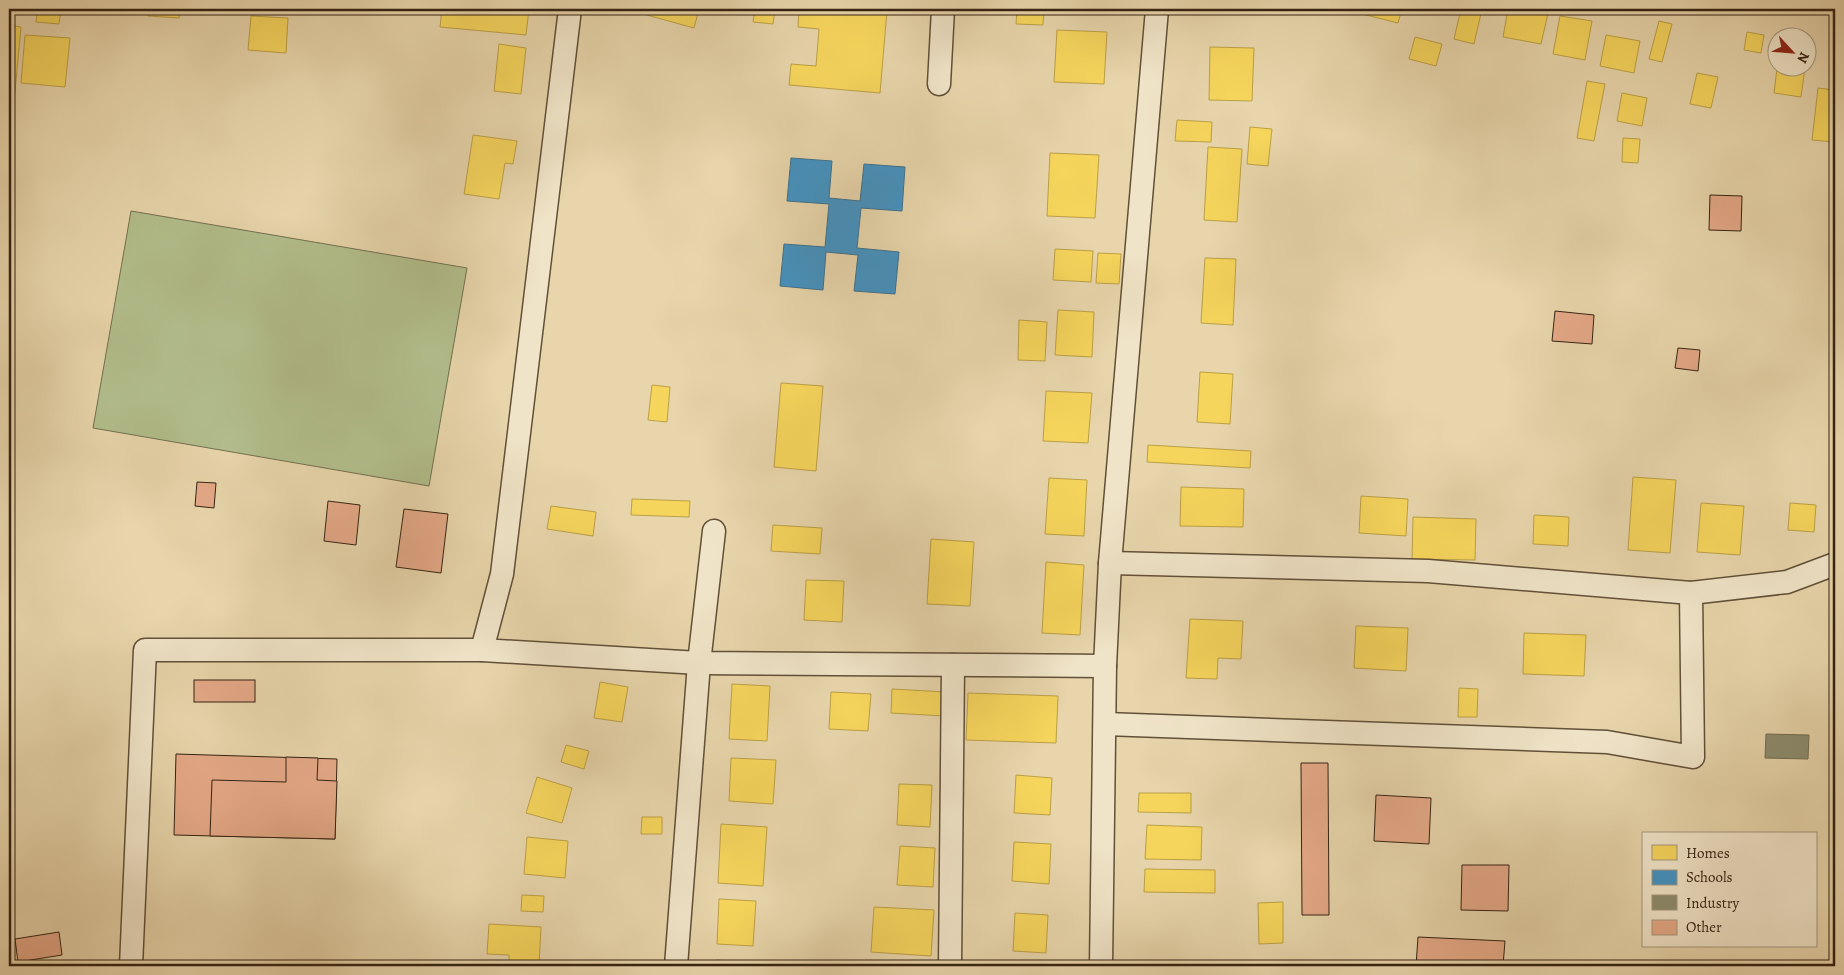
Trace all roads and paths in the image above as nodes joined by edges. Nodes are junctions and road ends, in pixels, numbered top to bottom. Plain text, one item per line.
1 (570, 9) edge
2 (943, 9) edge
3 (1157, 9) edge
4 (939, 84) dead end
5 (714, 531) dead end
6 (1110, 563) junction
7 (1835, 564) edge
8 (1691, 593) junction
9 (482, 650) junction
10 (700, 663) junction
11 (953, 665) junction
12 (1106, 666) junction
13 (1105, 724) junction
14 (130, 966) edge
15 (676, 966) edge
16 (950, 966) edge
17 (1102, 966) edge

1 - 9 street
2 - 4 street
3 - 6 street
5 - 10 street
6 - 8 street
6 - 12 street
7 - 8 street
8 - 13 street
9 - 10 street
9 - 14 street
10 - 11 street
10 - 15 street
11 - 12 street
11 - 16 street
12 - 13 street
13 - 17 street

